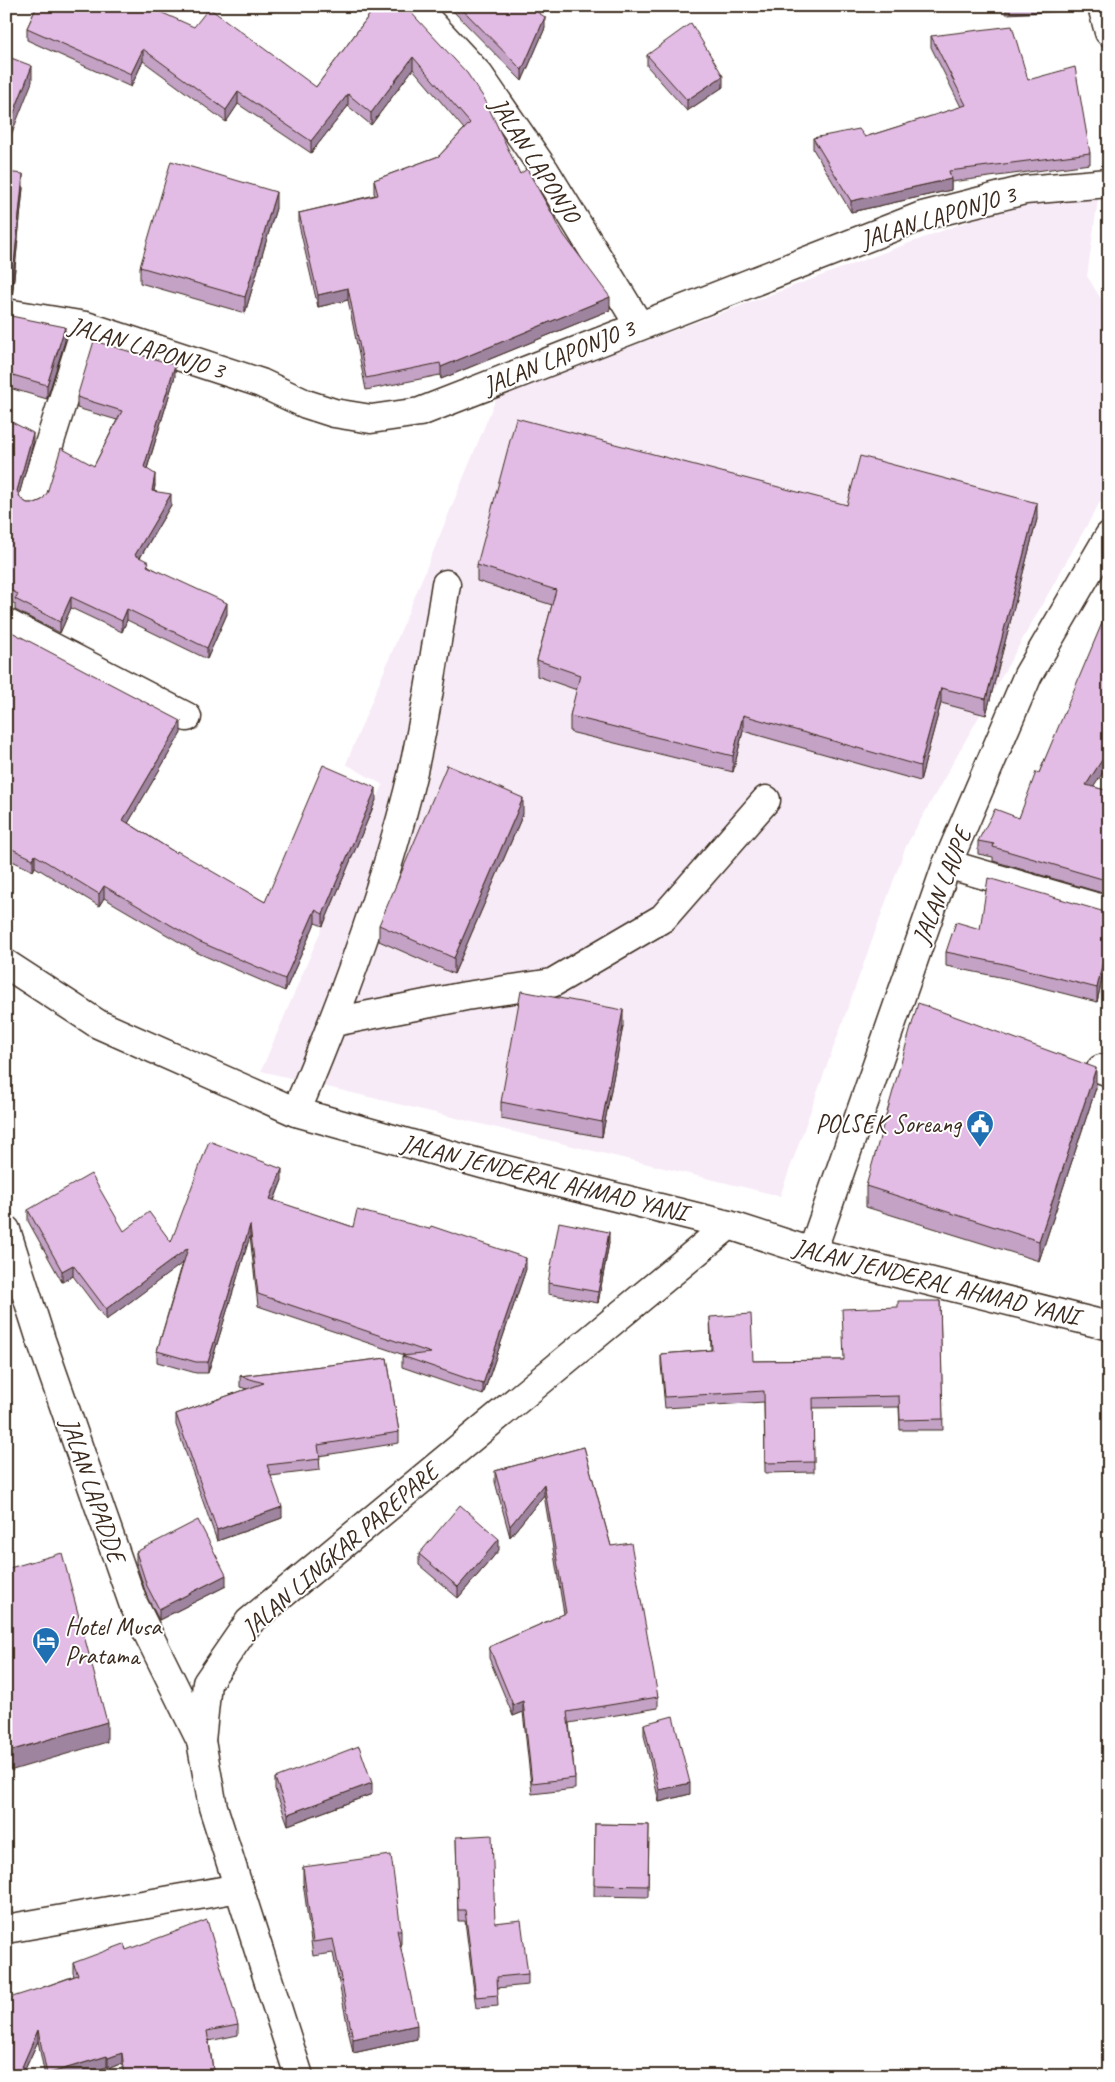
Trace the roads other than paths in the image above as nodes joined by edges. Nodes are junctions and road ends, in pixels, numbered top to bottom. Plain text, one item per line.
1 (415, 6) edge
2 (1102, 6) edge
3 (1109, 32) edge
4 (1109, 182) edge
5 (6, 313) edge
6 (639, 325) junction
7 (86, 326) junction
8 (32, 499) dead end
9 (1109, 536) edge
10 (446, 584) dead end
11 (6, 622) edge
12 (187, 716) dead end
13 (766, 800) dead end
14 (947, 864) junction
15 (1109, 911) edge
16 (6, 964) edge
17 (334, 1022) junction
18 (296, 1112) junction
19 (729, 1225) junction
20 (6, 1230) edge
21 (812, 1252) junction
22 (1109, 1326) edge
23 (201, 1741) junction
24 (239, 1888) junction
25 (6, 1929) edge
26 (299, 2076) edge

1 - 6 main road, JALAN LAPONJO
2 - 3 main road
4 - 6 main road, JALAN LAPONJO 3
5 - 7 main road, JALAN LAPONJO 3
6 - 7 main road, JALAN LAPONJO 3
7 - 8 main road
9 - 14 main road, JALAN LAUPE
10 - 17 main road
11 - 12 main road
13 - 17 main road
14 - 15 main road
14 - 21 main road, JALAN LAUPE
16 - 18 main road, JALAN JENDERAL AHMAD YANI
17 - 18 main road
18 - 19 main road, JALAN JENDERAL AHMAD YANI
19 - 21 main road, JALAN JENDERAL AHMAD YANI
19 - 23 main road, JALAN LINGKAR PAREPARE
20 - 23 main road, JALAN LAPADDE
21 - 22 main road, JALAN JENDERAL AHMAD YANI
23 - 24 main road, JALAN LINGKAR PAREPARE
24 - 25 main road
24 - 26 main road, JALAN LINGKAR PAREPARE

